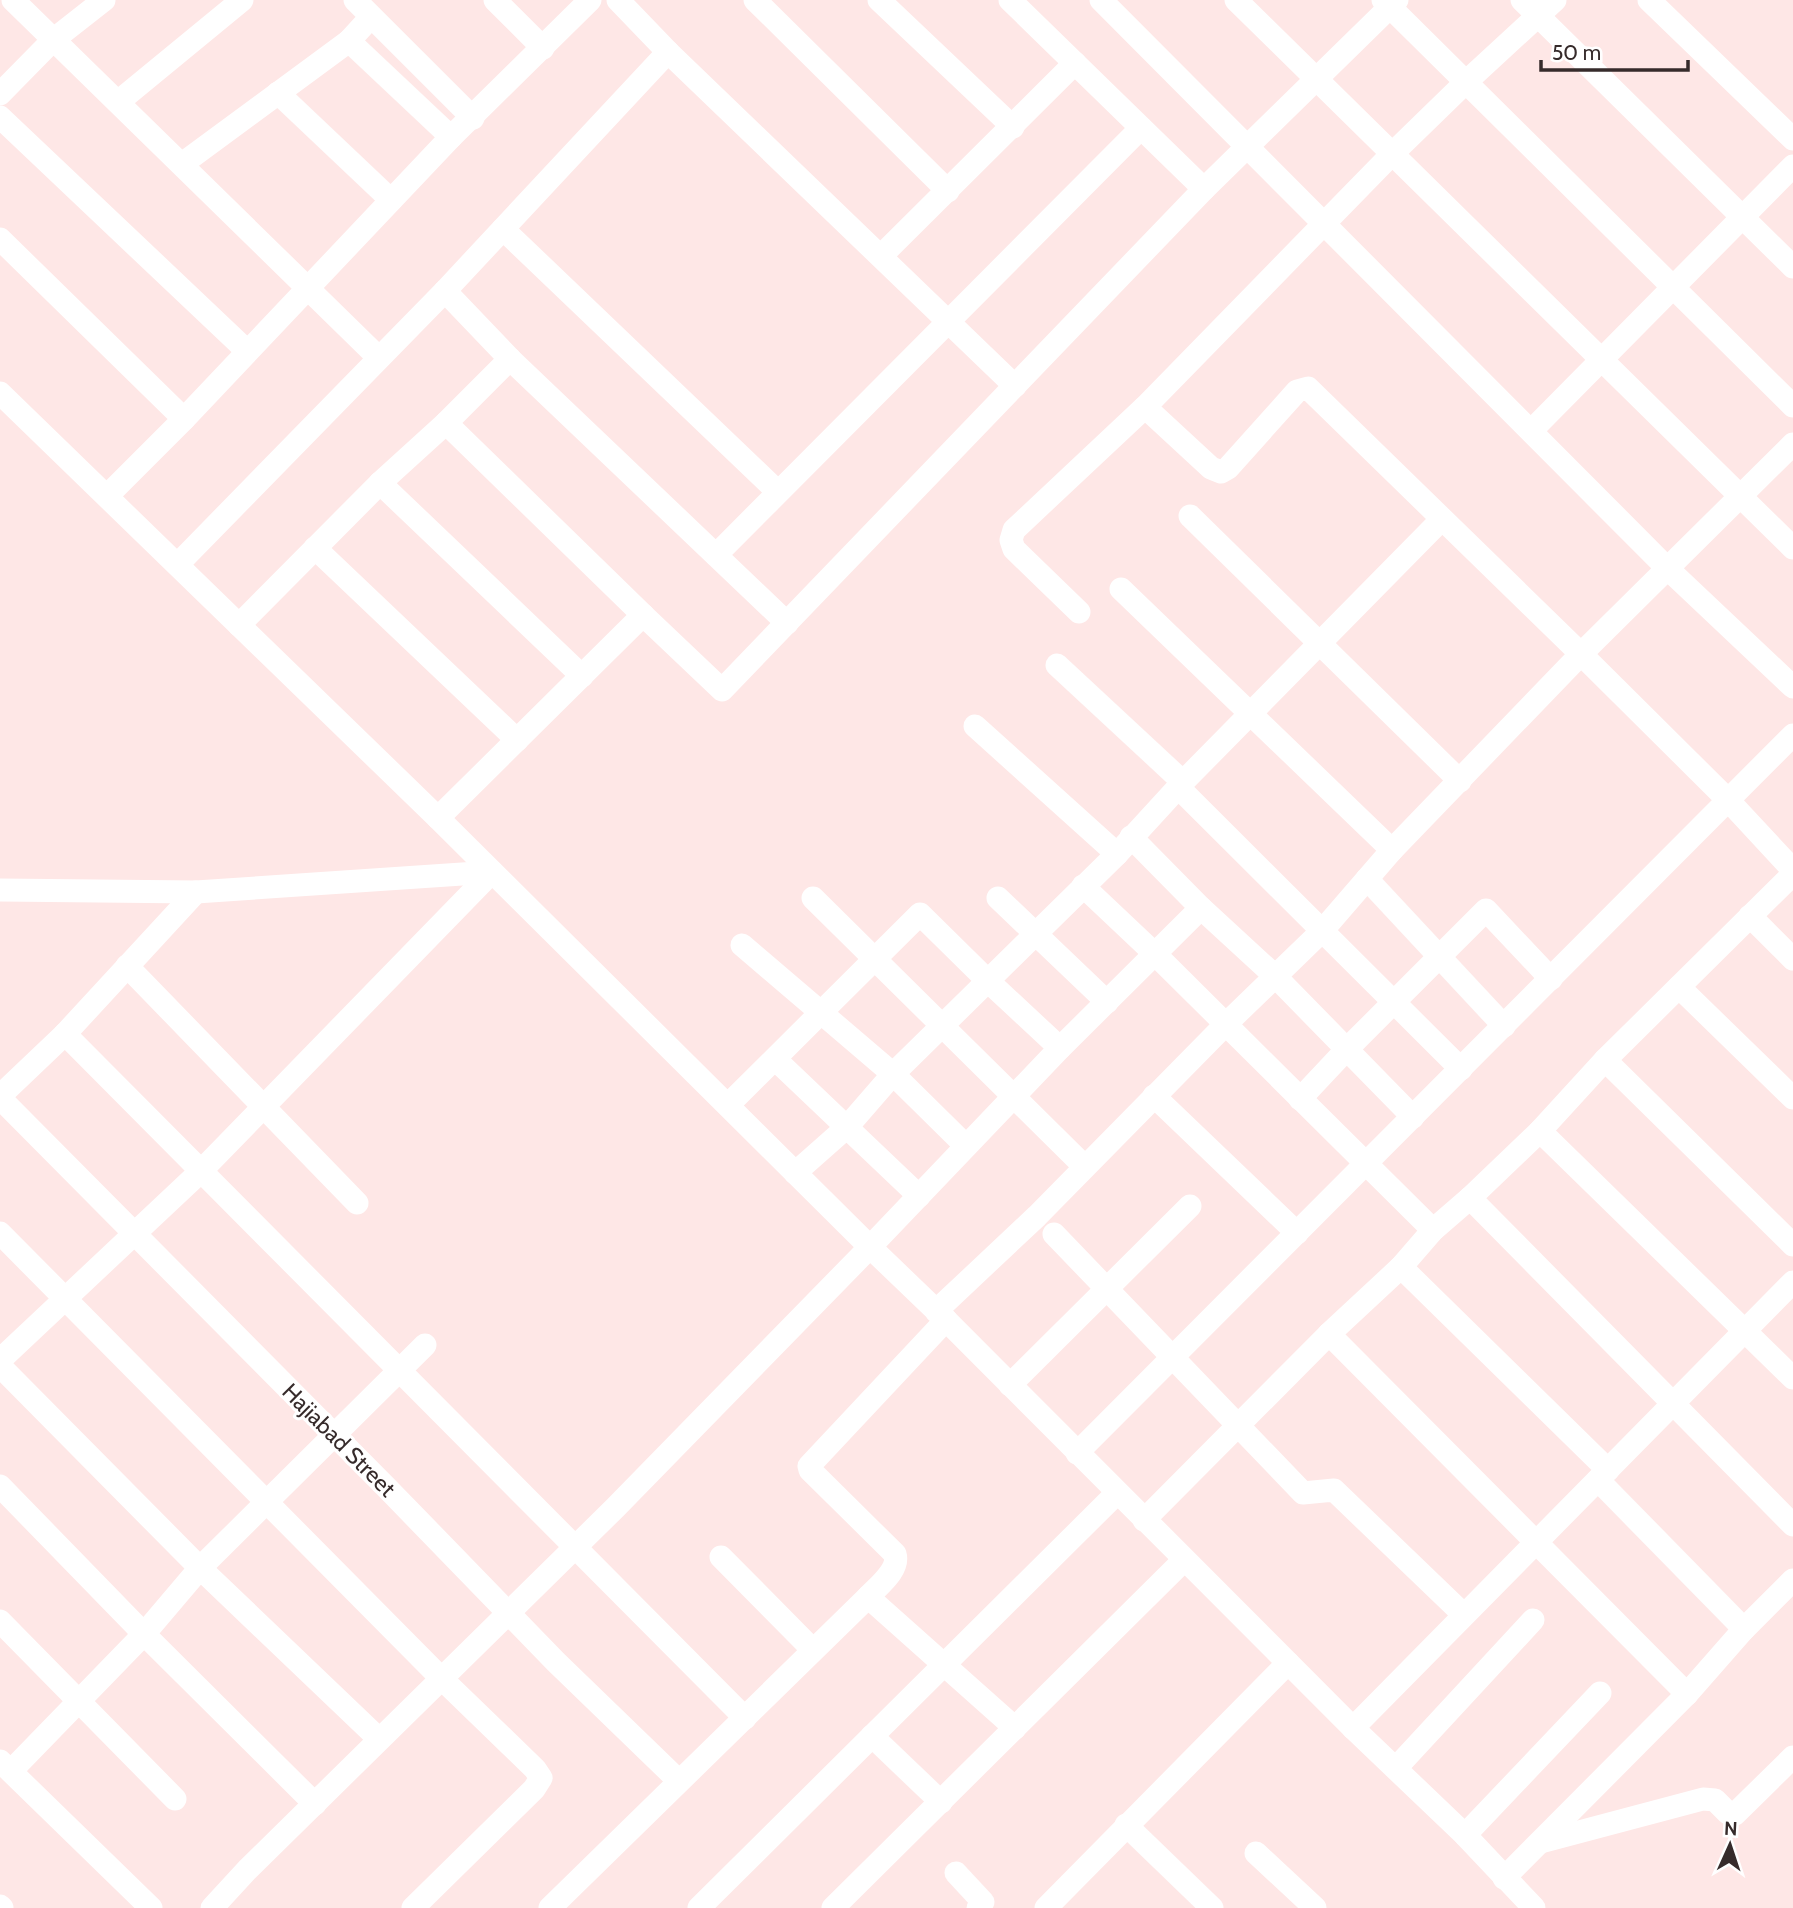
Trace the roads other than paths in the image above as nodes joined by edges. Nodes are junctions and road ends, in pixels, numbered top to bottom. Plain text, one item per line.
1 (13, 0) edge
2 (104, 0) edge
3 (242, 0) edge
4 (355, 0) edge
5 (495, 0) edge
6 (590, 0) edge
7 (618, 0) edge
8 (755, 0) edge
9 (879, 0) edge
10 (1010, 0) edge
11 (1101, 0) edge
12 (1236, 0) edge
13 (1522, 0) edge
14 (1649, 0) edge
15 (1390, 2) edge
16 (1547, 8) edge
17 (371, 17) junction
18 (53, 40) junction
19 (349, 41) junction
20 (543, 48) junction
21 (668, 52) junction
22 (1075, 63) junction
23 (1317, 79) junction
24 (1466, 82) junction
25 (278, 93) junction
26 (0, 94) edge
27 (118, 102) junction
28 (0, 117) edge
29 (472, 118) junction
30 (1013, 127) junction
31 (1141, 128) junction
32 (451, 137) junction
33 (1793, 139) edge
34 (1248, 147) junction
35 (1392, 154) junction
36 (183, 164) junction
37 (1793, 166) edge
38 (1204, 189) junction
39 (948, 191) junction
40 (391, 200) junction
41 (1742, 218) junction
42 (1323, 223) junction
43 (502, 229) junction
44 (0, 239) edge
45 (881, 256) junction
46 (1793, 267) edge
47 (1673, 288) junction
48 (307, 290) junction
49 (445, 291) junction
50 (948, 322) junction
51 (247, 351) junction
52 (379, 358) junction
53 (510, 359) junction
54 (1601, 360) junction
55 (1016, 386) junction
56 (0, 393) edge
57 (1145, 407) junction
58 (1793, 407) edge
59 (184, 419) junction
60 (446, 423) junction
61 (1531, 430) junction
62 (1793, 444) edge
63 (380, 483) junction
64 (778, 492) junction
65 (107, 496) junction
66 (1740, 496) junction
67 (1190, 516) dead end
68 (1442, 519) junction
69 (315, 548) junction
70 (1793, 548) edge
71 (716, 555) junction
72 (178, 564) junction
73 (1667, 568) junction
74 (1121, 589) dead end
75 (1079, 612) dead end
76 (643, 615) junction
77 (787, 623) junction
78 (239, 625) junction
79 (1320, 644) junction
80 (1581, 654) junction
81 (1057, 665) dead end
82 (582, 676) junction
83 (1793, 687) edge
84 (1251, 715) junction
85 (975, 726) dead end
86 (1793, 735) edge
87 (517, 740) junction
88 (1460, 781) junction
89 (1181, 785) junction
90 (1728, 800) junction
91 (438, 818) junction
92 (1124, 845) junction
93 (1392, 850) junction
94 (492, 872) junction
95 (1793, 872) edge
96 (1367, 879) junction
97 (1083, 886) junction
98 (0, 890) edge
99 (196, 892) junction
100 (813, 898) dead end
101 (998, 898) dead end
102 (1202, 908) junction
103 (1751, 916) junction
104 (1322, 931) junction
105 (1036, 934) junction
106 (742, 945) dead end
107 (1155, 954) junction
108 (1440, 956) junction
109 (1793, 959) edge
110 (876, 960) junction
111 (127, 966) junction
112 (1275, 976) junction
113 (1551, 979) junction
114 (988, 981) junction
115 (1679, 987) junction
116 (1107, 1002) junction
117 (1392, 1003) junction
118 (822, 1013) junction
119 (1226, 1024) junction
120 (1504, 1026) junction
121 (943, 1027) junction
122 (65, 1034) junction
123 (1060, 1048) junction
124 (1346, 1050) junction
125 (775, 1059) junction
126 (1605, 1060) junction
127 (1461, 1069) junction
128 (893, 1074) junction
129 (0, 1097) edge
130 (1013, 1097) junction
131 (1153, 1097) junction
132 (1793, 1098) edge
133 (1300, 1099) junction
134 (728, 1105) junction
135 (264, 1106) junction
136 (1413, 1117) junction
137 (848, 1127) junction
138 (1540, 1132) junction
139 (966, 1146) junction
140 (1366, 1164) junction
141 (1084, 1166) junction
142 (200, 1172) junction
143 (795, 1173) junction
144 (919, 1196) junction
145 (1471, 1198) junction
146 (357, 1203) dead end
147 (1189, 1206) dead end
148 (1433, 1230) junction
149 (0, 1233) edge
150 (133, 1233) junction
151 (1297, 1233) junction
152 (1054, 1234) dead end
153 (1793, 1245) edge
154 (870, 1247) junction
155 (1401, 1267) junction
156 (1793, 1282) edge
157 (1107, 1288) junction
158 (65, 1298) junction
159 (941, 1316) junction
160 (1744, 1331) junction
161 (1329, 1334) junction
162 (425, 1345) dead end
163 (1172, 1358) junction
164 (0, 1360) edge
165 (0, 1366) edge
166 (400, 1369) junction
167 (1793, 1378) edge
168 (1010, 1385) junction
169 (1674, 1402) junction
170 (1237, 1426) junction
171 (333, 1435) junction
172 (1077, 1453) junction
173 (1603, 1475) junction
174 (0, 1486) edge
175 (1117, 1493) junction
176 (266, 1502) junction
177 (1144, 1520) junction
178 (1793, 1525) edge
179 (1535, 1542) junction
180 (575, 1547) junction
181 (720, 1557) dead end
182 (1184, 1560) junction
183 (200, 1567) junction
184 (1791, 1587) edge
185 (868, 1597) junction
186 (508, 1612) junction
187 (1463, 1614) junction
188 (1533, 1620) dead end
189 (0, 1621) edge
190 (1744, 1629) junction
191 (144, 1634) junction
192 (813, 1650) junction
193 (1288, 1663) junction
194 (943, 1666) junction
195 (441, 1678) junction
196 (1600, 1693) dead end
197 (1687, 1694) junction
198 (78, 1701) junction
199 (745, 1718) junction
200 (1015, 1728) junction
201 (1353, 1728) junction
202 (872, 1736) junction
203 (379, 1739) junction
204 (1793, 1757) edge
205 (5, 1766) edge
206 (1396, 1768) junction
207 (678, 1782) junction
208 (175, 1799) dead end
209 (941, 1802) junction
210 (315, 1804) junction
211 (1126, 1825) junction
212 (1465, 1835) junction
213 (1538, 1843) junction
214 (1256, 1853) dead end
215 (956, 1873) dead end
216 (1504, 1878) junction
217 (984, 1906) edge
218 (151, 1908) edge
219 (212, 1908) edge
220 (414, 1908) edge
221 (550, 1908) edge
222 (699, 1908) edge
223 (834, 1908) edge
224 (1046, 1908) edge
225 (1212, 1908) edge
226 (1315, 1908) edge
227 (1534, 1908) edge

1 - 18 street
2 - 18 street
3 - 27 street
4 - 17 street
5 - 20 street
6 - 20 street
7 - 21 street
8 - 39 street
9 - 30 street
10 - 22 street
11 - 34 street
12 - 23 street
13 - 16 street
14 - 33 street
15 - 23 street
15 - 24 street
16 - 24 street
16 - 41 street
17 - 19 street
17 - 29 street
18 - 26 street
18 - 27 street
19 - 25 street
19 - 32 street
20 - 29 street
21 - 43 street
21 - 45 street
22 - 30 street
22 - 31 street
23 - 34 street
23 - 35 street
24 - 35 street
24 - 47 street
25 - 36 street
25 - 40 street
27 - 36 street
28 - 51 street
29 - 32 street
30 - 39 street
31 - 38 street
31 - 50 street
32 - 40 street
34 - 38 street
34 - 42 street
35 - 42 street
35 - 54 street
36 - 48 street
37 - 41 street
38 - 55 street
39 - 45 street
40 - 48 street
41 - 46 street
41 - 47 street
42 - 57 street
42 - 61 street
43 - 49 street
43 - 64 street
44 - 59 street
45 - 50 street
47 - 54 street
47 - 58 street
48 - 51 street
48 - 52 street
49 - 52 street
49 - 53 street
50 - 55 street
50 - 64 street
51 - 59 street
52 - 72 street
53 - 60 street
53 - 71 street
54 - 61 street
54 - 66 street
55 - 77 street
56 - 65 street
57 - 68 street
57 - 75 street
59 - 65 street
60 - 63 street
60 - 76 street
61 - 73 street
62 - 66 street
63 - 69 street
63 - 82 street
64 - 71 street
65 - 72 street
66 - 70 street
66 - 73 street
67 - 79 street
68 - 79 street
68 - 80 street
69 - 78 street
69 - 87 street
71 - 77 street
72 - 78 street
73 - 80 street
73 - 83 street
74 - 84 street
76 - 77 street
76 - 82 street
78 - 91 street
79 - 84 street
79 - 88 street
80 - 88 street
80 - 90 street
81 - 89 street
82 - 87 street
84 - 89 street
84 - 93 street
85 - 92 street
86 - 90 street
87 - 91 street
88 - 93 street
89 - 92 street
89 - 104 street
90 - 95 street
90 - 113 street
91 - 94 street
92 - 97 street
92 - 102 street
93 - 96 street
94 - 99 street
94 - 134 street
94 - 135 street
95 - 103 street
96 - 104 street
96 - 108 street
97 - 105 street
97 - 107 street
98 - 99 street
99 - 111 street
100 - 110 street
101 - 105 street
102 - 107 street
102 - 112 street
103 - 109 street
103 - 115 street
104 - 112 street
104 - 117 street
105 - 114 street
105 - 116 street
106 - 118 street
107 - 116 street
107 - 119 street
108 - 113 street
108 - 117 street
108 - 120 street
110 - 114 street
110 - 118 street
110 - 121 street
111 - 122 street
111 - 135 street
112 - 119 street
112 - 124 street
113 - 120 street
114 - 121 street
114 - 123 street
115 - 126 street
115 - 132 street
116 - 123 street
117 - 124 street
117 - 127 street
118 - 125 street
118 - 128 street
119 - 131 street
119 - 133 street
120 - 127 street
121 - 128 street
121 - 130 street
122 - 129 street
122 - 142 street
123 - 130 street
124 - 133 street
124 - 136 street
125 - 134 street
125 - 137 street
126 - 138 street
126 - 153 street
127 - 136 street
128 - 137 street
128 - 139 street
129 - 150 street, Hajiabad Street
130 - 139 street
130 - 141 street
131 - 141 street
131 - 151 street
133 - 140 street
134 - 143 street
135 - 142 street
135 - 146 street
136 - 140 street
137 - 143 street
137 - 144 street
138 - 145 street
138 - 160 street
139 - 144 street
140 - 148 street
140 - 151 street
141 - 159 street
142 - 150 street
142 - 166 street
143 - 154 street
144 - 154 street
145 - 148 street
145 - 169 street
147 - 157 street
148 - 155 street
149 - 158 street
150 - 158 street
150 - 171 street, Hajiabad Street
151 - 163 street
152 - 157 street
154 - 159 street
154 - 180 street
155 - 161 street
155 - 173 street
156 - 160 street
157 - 163 street
157 - 168 street
158 - 164 street
158 - 176 street
159 - 168 street
159 - 185 street
160 - 167 street
160 - 169 street
161 - 170 street
161 - 179 street
162 - 166 street
163 - 170 street
163 - 172 street
165 - 183 street
166 - 171 street
166 - 180 street
168 - 172 street
169 - 173 street
169 - 178 street
170 - 177 street
170 - 187 street
171 - 176 street
171 - 186 street, Hajiabad Street
172 - 175 street
173 - 179 street
173 - 190 street
174 - 191 street
175 - 177 street
175 - 194 street
176 - 183 street
176 - 195 street
177 - 182 street
179 - 187 street
179 - 197 street
180 - 186 street
180 - 199 street
181 - 192 street
182 - 193 street
182 - 200 street
183 - 191 street
183 - 203 street
184 - 190 street
185 - 192 street
185 - 194 street
186 - 195 street
186 - 207 street, Hajiabad Street
187 - 201 street
188 - 206 street
189 - 198 street
190 - 197 street
191 - 198 street
191 - 210 street
192 - 199 street
193 - 201 street
193 - 211 street
194 - 200 street
194 - 202 street
195 - 203 street
195 - 220 street
196 - 212 street
197 - 213 street
198 - 205 street
198 - 208 street
199 - 207 street
200 - 209 street
201 - 206 street
202 - 209 street
202 - 222 street
203 - 210 street
204 - 213 street
205 - 218 street
206 - 212 street
207 - 221 street
209 - 223 street
210 - 219 street
211 - 224 street
211 - 225 street
212 - 216 street
213 - 216 street
214 - 226 street
215 - 217 street
216 - 227 street

